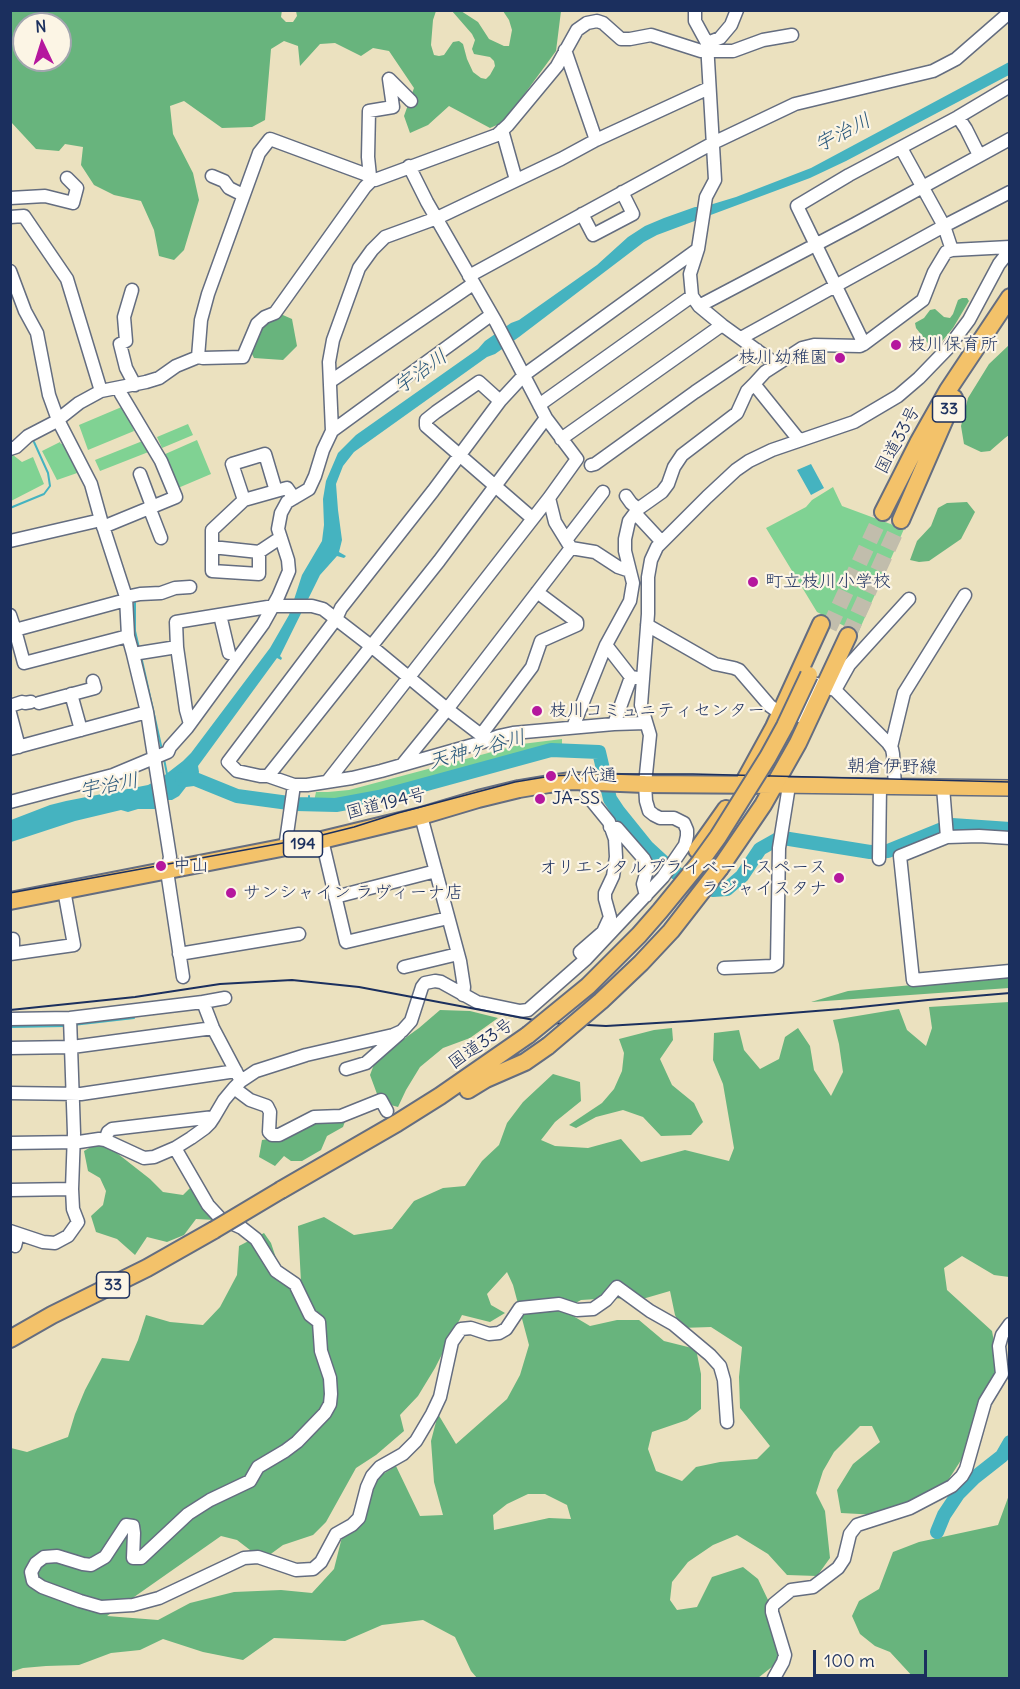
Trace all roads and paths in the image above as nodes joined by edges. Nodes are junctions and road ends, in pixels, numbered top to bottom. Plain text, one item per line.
1 (695, 10) edge
2 (737, 10) edge
3 (1010, 12) edge
4 (792, 36) dead end
5 (707, 47) junction
6 (565, 50) junction
7 (1010, 86) edge
8 (709, 88) junction
9 (411, 101) dead end
10 (958, 117) junction
11 (502, 130) junction
12 (1010, 139) edge
13 (596, 140) junction
14 (713, 143) junction
15 (901, 148) junction
16 (979, 155) junction
17 (409, 166) junction
18 (212, 176) dead end
19 (67, 178) dead end
20 (371, 178) junction
21 (516, 180) junction
22 (923, 187) junction
23 (622, 192) junction
24 (1010, 192) edge
25 (243, 195) junction
26 (10, 198) edge
27 (582, 214) junction
28 (10, 217) edge
29 (436, 218) junction
30 (944, 226) junction
31 (817, 244) junction
32 (698, 249) junction
33 (1010, 249) edge
34 (952, 250) junction
35 (10, 271) edge
36 (471, 280) junction
37 (836, 286) junction
38 (132, 290) dead end
39 (1010, 297) edge
40 (696, 301) junction
41 (1010, 304) edge
42 (494, 319) junction
43 (722, 325) junction
44 (741, 338) junction
45 (864, 344) junction
46 (757, 350) junction
47 (198, 357) junction
48 (776, 364) junction
49 (524, 375) junction
50 (331, 381) junction
51 (135, 384) junction
52 (754, 384) junction
53 (120, 389) junction
54 (101, 391) junction
55 (500, 401) junction
56 (539, 405) junction
57 (546, 418) junction
58 (58, 420) junction
59 (332, 431) junction
60 (561, 438) junction
61 (800, 440) junction
62 (10, 449) edge
63 (460, 455) junction
64 (591, 465) dead end
65 (140, 474) dead end
66 (495, 485) junction
67 (276, 491) junction
68 (603, 492) dead end
69 (626, 496) dead end
70 (294, 498) junction
71 (549, 498) junction
72 (244, 500) junction
73 (150, 506) junction
74 (879, 510) tunnel mouth
75 (636, 511) junction
76 (532, 518) junction
77 (901, 520) tunnel mouth
78 (102, 523) junction
79 (161, 538) dead end
80 (280, 538) junction
81 (10, 541) edge
82 (661, 541) junction
83 (568, 544) junction
84 (212, 547) junction
85 (259, 552) junction
86 (630, 571) junction
87 (190, 587) dead end
88 (537, 592) junction
89 (965, 595) dead end
90 (126, 598) junction
91 (909, 599) dead end
92 (630, 601) junction
93 (277, 606) junction
94 (10, 615) edge
95 (220, 615) junction
96 (336, 619) junction
97 (648, 620) junction
98 (13, 631) edge
99 (128, 636) junction
100 (848, 636) tunnel mouth
101 (606, 645) junction
102 (371, 646) junction
103 (177, 647) junction
104 (139, 653) junction
105 (229, 653) dead end
106 (409, 678) junction
107 (637, 678) junction
108 (93, 681) dead end
109 (830, 689) junction
110 (71, 694) junction
111 (10, 706) edge
112 (447, 709) junction
113 (147, 712) junction
114 (10, 713) edge
115 (780, 713) junction
116 (646, 723) junction
117 (190, 724) junction
118 (614, 724) junction
119 (573, 727) junction
120 (81, 730) junction
121 (482, 739) junction
122 (891, 747) junction
123 (15, 748) edge
124 (154, 762) junction
125 (402, 765) junction
126 (268, 776) junction
127 (327, 782) junction
128 (589, 782) junction
129 (645, 784) junction
130 (743, 784) junction
131 (781, 785) junction
132 (887, 786) junction
133 (293, 787) junction
134 (943, 787) junction
135 (1010, 788) edge
136 (10, 802) edge
137 (422, 816) junction
138 (610, 827) junction
139 (946, 831) junction
140 (1010, 838) edge
141 (322, 840) junction
142 (285, 848) junction
143 (879, 854) dead end
144 (166, 871) junction
145 (436, 871) junction
146 (64, 890) junction
147 (645, 896) junction
148 (335, 897) junction
149 (10, 901) edge
150 (610, 914) junction
151 (448, 918) junction
152 (624, 918) junction
153 (299, 934) dead end
154 (13, 939) dead end
155 (12, 953) edge
156 (179, 954) junction
157 (458, 954) junction
158 (586, 959) junction
159 (404, 967) dead end
160 (724, 968) dead end
161 (1010, 971) edge
162 (183, 977) dead end
163 (463, 995) junction
164 (225, 998) dead end
165 (203, 1002) junction
166 (10, 1019) edge
167 (70, 1023) junction
168 (213, 1028) junction
169 (402, 1031) junction
170 (523, 1033) junction
171 (72, 1047) junction
172 (10, 1048) edge
173 (346, 1069) dead end
174 (237, 1080) junction
175 (10, 1093) edge
176 (73, 1093) junction
177 (214, 1117) junction
178 (392, 1117) junction
179 (105, 1140) junction
180 (74, 1142) junction
181 (10, 1143) edge
182 (175, 1148) junction
183 (72, 1189) junction
184 (10, 1190) edge
185 (14, 1237) edge
186 (1010, 1324) edge
187 (10, 1339) edge
188 (727, 1422) dead end
189 (774, 1678) edge

1 - 5 street
2 - 5 street
3 - 14 street
4 - 5 street
5 - 6 street
5 - 8 street
6 - 11 street
6 - 13 street
7 - 10 street
8 - 13 street
8 - 14 street
9 - 20 street
10 - 15 street
10 - 16 street
11 - 17 street
11 - 21 street
12 - 16 street
13 - 21 street
14 - 23 street
14 - 32 street
15 - 22 street
15 - 31 street
16 - 22 street
17 - 20 street
17 - 29 street
18 - 25 street
19 - 26 street
20 - 25 street
20 - 47 street
21 - 29 street
22 - 30 street
22 - 31 street
23 - 27 street
23 - 27 street
24 - 30 street
25 - 47 street
27 - 36 street
28 - 54 street
29 - 36 street
29 - 50 street
30 - 34 street
30 - 37 street
31 - 37 street
31 - 40 street
32 - 40 street
32 - 49 street
33 - 34 street
33 - 61 street
34 - 45 street
35 - 58 street
36 - 42 street
36 - 50 street
37 - 44 street
37 - 45 street
38 - 51 street
39 - 74 highway, 33
40 - 43 street
40 - 56 street
41 - 77 highway, 33
42 - 49 street
42 - 59 street
43 - 44 street
43 - 60 street
44 - 46 street
45 - 48 street
46 - 48 street
46 - 64 street
47 - 51 street
48 - 52 street
49 - 55 street
49 - 56 street
50 - 59 street
51 - 53 street
52 - 61 street
52 - 75 street
53 - 54 street
53 - 73 street
54 - 58 street
55 - 63 street
55 - 63 street
56 - 57 street
57 - 60 street
57 - 66 street
58 - 62 street
58 - 78 street
59 - 70 street
60 - 71 street
61 - 82 street
63 - 66 street
63 - 96 street
65 - 73 street
66 - 76 street
66 - 102 street
67 - 70 street
67 - 72 street
67 - 72 street
68 - 83 street
69 - 75 street
70 - 80 street
71 - 76 street
71 - 83 street
72 - 84 street
73 - 78 street
73 - 79 street
75 - 82 street
75 - 86 street
76 - 106 street
78 - 81 street
78 - 90 street
80 - 85 street
80 - 93 street
82 - 97 street
83 - 86 street
83 - 88 street
84 - 85 street
84 - 85 street
86 - 92 street
87 - 90 street
88 - 112 street
88 - 121 street
89 - 122 street
90 - 98 street
90 - 99 street
91 - 109 street
92 - 97 street
92 - 101 street
93 - 95 street
93 - 96 street
93 - 117 street
94 - 98 street
95 - 103 street
95 - 105 street
96 - 102 street
96 - 126 street
97 - 107 street
97 - 115 street
98 - 99 street
99 - 104 street
100 - 109 highway
101 - 107 street
101 - 119 street
102 - 106 street
102 - 126 street
103 - 104 street
103 - 117 street
104 - 113 street
106 - 112 street
106 - 127 street
107 - 116 street
107 - 118 street
108 - 110 street
109 - 115 street
109 - 122 street
109 - 131 highway
110 - 111 street
110 - 120 street
112 - 121 street
112 - 125 street
113 - 120 street
113 - 124 street
114 - 123 street
115 - 130 highway
115 - 170 highway, 国道33号, bridge
116 - 118 street
116 - 129 street
117 - 124 street
118 - 119 street
119 - 121 street
120 - 123 street
121 - 125 street
122 - 132 street
124 - 136 street
124 - 144 street
125 - 127 street
126 - 133 street
127 - 133 street
128 - 129 highway, 国道194号 / 194
128 - 137 highway, 国道194号 / 194
128 - 138 street
129 - 130 highway, 国道194号 / 194
129 - 147 street
130 - 131 highway, 国道194号 / 194
130 - 170 highway
131 - 132 main road, 朝倉伊野線
131 - 160 street
131 - 178 highway, bridge
132 - 134 main road, 朝倉伊野線
132 - 143 street
133 - 142 street
134 - 135 main road, 朝倉伊野線
134 - 139 street
137 - 141 highway, 国道194号 / 194
137 - 145 street
138 - 147 street
138 - 150 street
139 - 140 street
139 - 161 street
141 - 142 highway, 国道194号 / 194
141 - 148 street
142 - 144 highway, 国道194号 / 194
144 - 146 highway, 国道194号 / 194
144 - 156 street
145 - 148 street
145 - 151 street
146 - 149 highway, 国道194号 / 194
146 - 155 street
147 - 152 street
148 - 151 street
150 - 152 street
150 - 158 street
151 - 157 street
152 - 158 street
153 - 156 street
154 - 155 street
156 - 162 street
157 - 159 street
157 - 163 street
158 - 163 street
163 - 169 street
164 - 165 street
165 - 167 street
165 - 168 street
166 - 167 street
167 - 171 street
168 - 171 street
168 - 174 street
169 - 173 street
169 - 174 street
170 - 178 highway
171 - 172 street
171 - 176 street
174 - 176 street
174 - 177 street
174 - 178 street
175 - 176 street
176 - 180 street
177 - 179 street
177 - 182 street
178 - 187 highway, 33, bridge
179 - 180 street
179 - 182 street
180 - 181 street
180 - 183 street
182 - 188 street
183 - 184 street
183 - 185 street
186 - 189 street

